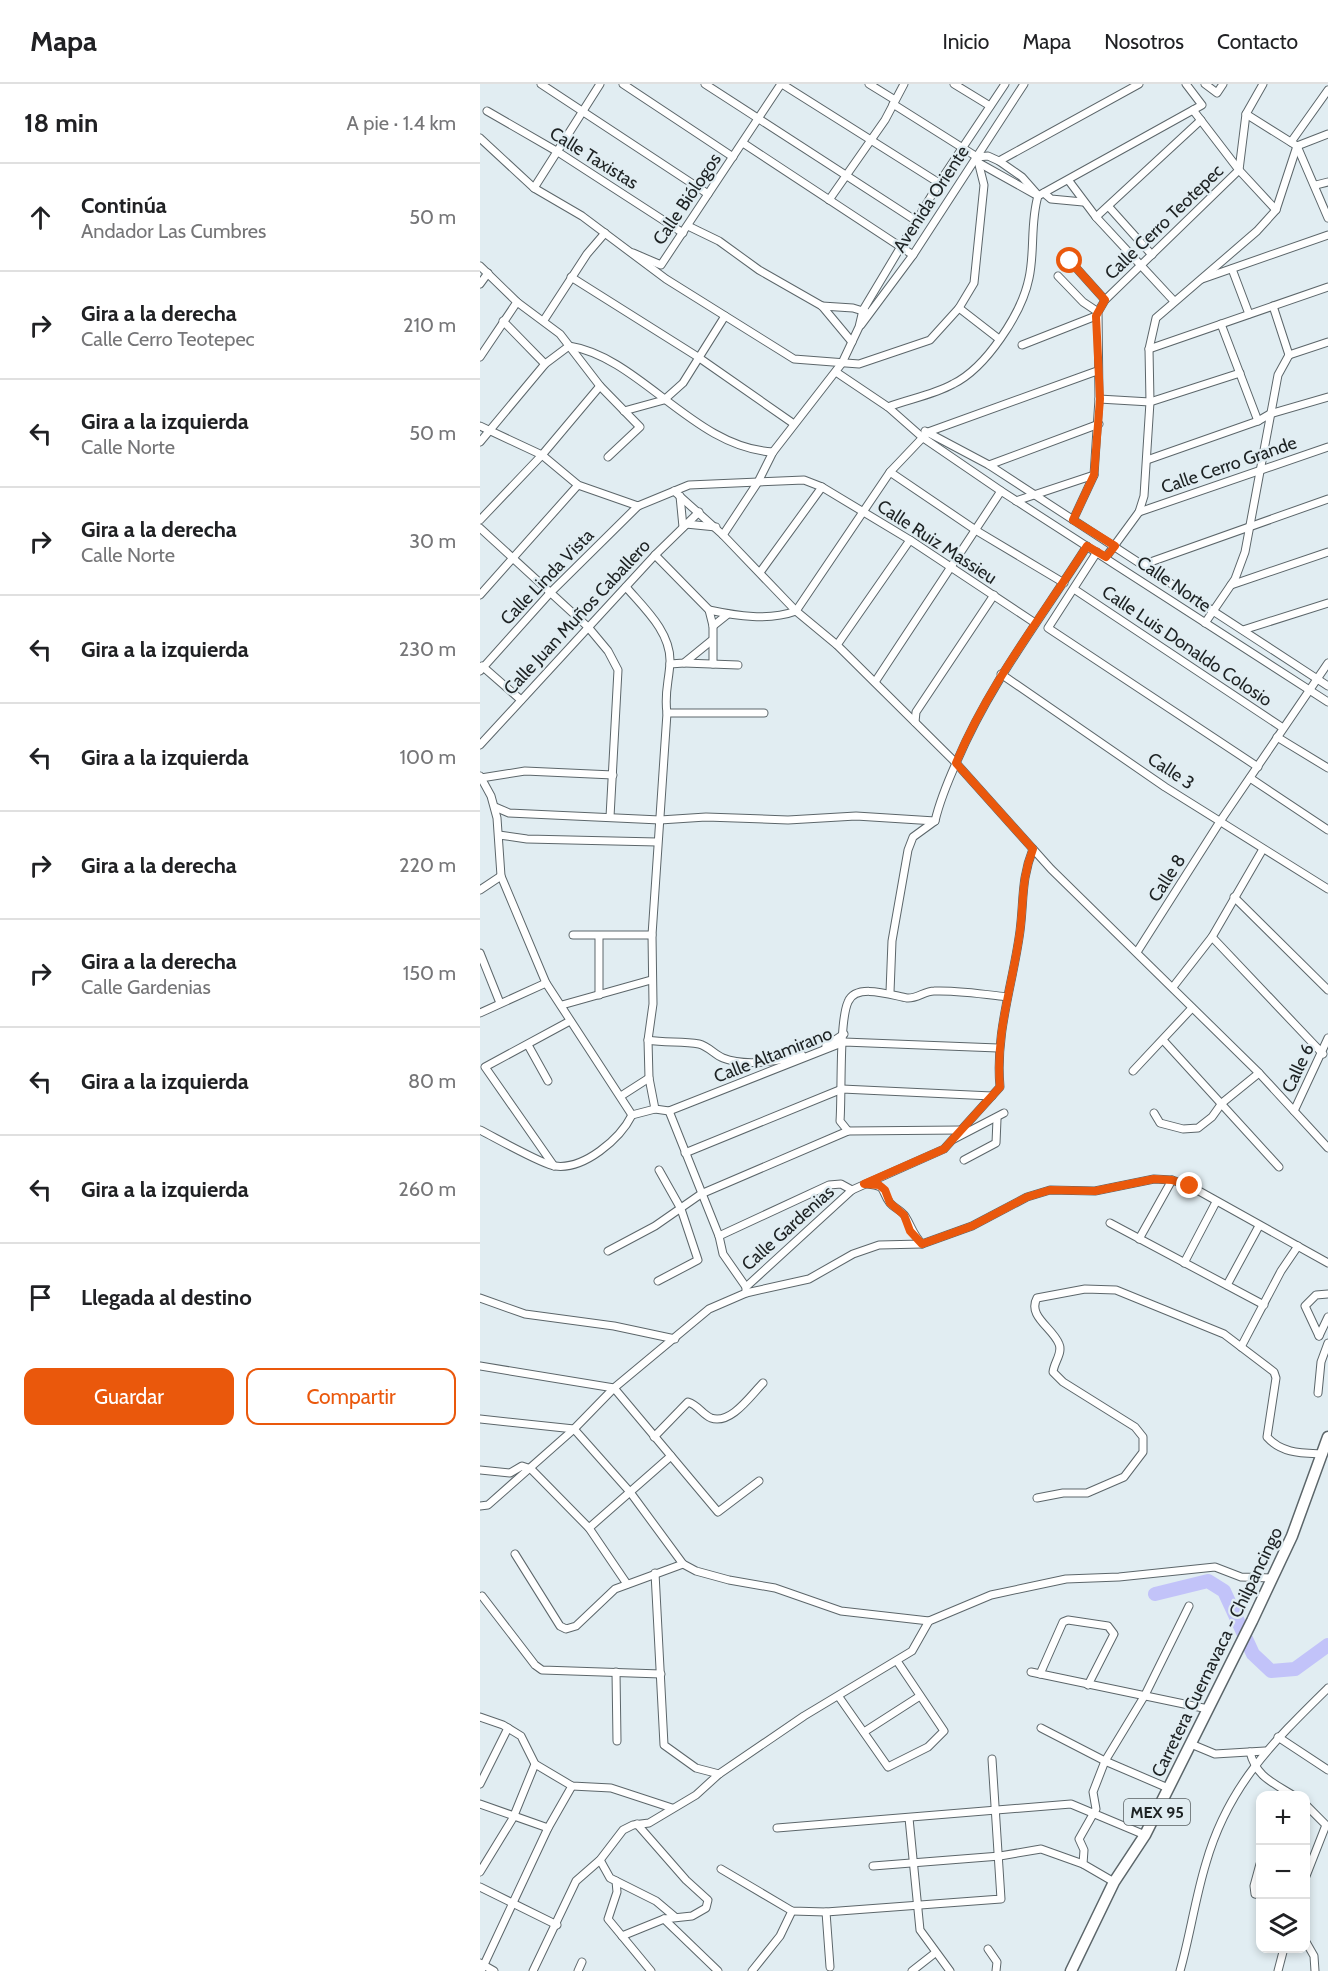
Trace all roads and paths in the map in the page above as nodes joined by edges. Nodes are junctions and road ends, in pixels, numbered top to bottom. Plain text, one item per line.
1 (541, 84) edge
2 (600, 84) edge
3 (622, 84) edge
4 (705, 84) edge
5 (781, 84) edge
6 (868, 84) edge
7 (904, 84) edge
8 (954, 84) edge
9 (1005, 84) edge
10 (1024, 84) edge
11 (1138, 84) edge
12 (1186, 84) edge
13 (1205, 84) edge
14 (1223, 84) edge
15 (1263, 84) edge
16 (1328, 90) edge
17 (894, 102) junction
18 (990, 106) junction
19 (1193, 110) junction
20 (488, 111) dead end
21 (582, 113) junction
22 (1246, 114) junction
23 (757, 119) junction
24 (1202, 120) junction
25 (1328, 134) edge
26 (480, 138) edge
27 (870, 140) junction
28 (743, 143) junction
29 (1294, 144) junction
30 (962, 148) junction
31 (558, 152) junction
32 (733, 157) junction
33 (978, 160) junction
34 (999, 161) junction
35 (1239, 170) junction
36 (847, 175) junction
37 (1069, 181) junction
38 (1328, 182) edge
39 (939, 183) junction
40 (1316, 185) junction
41 (534, 188) junction
42 (708, 194) junction
43 (1041, 195) junction
44 (829, 200) junction
45 (1083, 202) junction
46 (1109, 207) junction
47 (1276, 210) junction
48 (1096, 218) junction
49 (1328, 218) edge
50 (918, 222) junction
51 (686, 229) junction
52 (605, 233) junction
53 (1328, 235) edge
54 (902, 247) junction
55 (628, 252) junction
56 (913, 255) junction
57 (1152, 255) junction
58 (1070, 261) dead end
59 (480, 266) edge
60 (1142, 266) junction
61 (1232, 269) junction
62 (488, 273) junction
63 (1058, 276) dead end
64 (571, 277) junction
65 (1197, 281) junction
66 (480, 284) edge
67 (1328, 287) edge
68 (1105, 300) junction
69 (1173, 300) junction
70 (517, 302) junction
71 (822, 306) junction
72 (1273, 306) junction
73 (959, 308) junction
74 (863, 310) junction
75 (1097, 314) junction
76 (1249, 314) junction
77 (871, 315) junction
78 (725, 316) junction
79 (544, 320) junction
80 (503, 321) junction
81 (1221, 324) junction
82 (859, 327) junction
83 (999, 339) junction
84 (852, 342) junction
85 (1328, 342) edge
86 (1022, 345) dead end
87 (569, 346) junction
88 (1149, 349) junction
89 (1289, 355) junction
90 (480, 357) edge
91 (698, 357) junction
92 (842, 363) junction
93 (545, 364) junction
94 (1097, 370) junction
95 (836, 372) junction
96 (1240, 373) junction
97 (600, 386) junction
98 (1328, 397) edge
99 (1100, 399) junction
100 (664, 400) junction
101 (1150, 402) junction
102 (888, 407) junction
103 (624, 411) junction
104 (1270, 414) junction
105 (1258, 421) junction
106 (794, 424) junction
107 (1099, 424) junction
108 (480, 426) edge
109 (491, 430) junction
110 (925, 434) junction
111 (480, 442) edge
112 (1328, 447) edge
113 (773, 452) junction
114 (608, 457) dead end
115 (539, 458) junction
116 (1147, 460) junction
117 (988, 465) junction
118 (1262, 469) junction
119 (890, 472) junction
120 (1094, 475) junction
121 (758, 482) junction
122 (578, 485) junction
123 (822, 487) junction
124 (1001, 491) junction
125 (677, 493) junction
126 (1035, 496) junction
127 (1328, 499) edge
128 (1016, 501) junction
129 (638, 506) junction
130 (699, 512) junction
131 (863, 512) junction
132 (1139, 512) junction
133 (480, 520) edge
134 (1073, 520) junction
135 (684, 525) junction
136 (716, 527) junction
137 (480, 528) edge
138 (1250, 529) junction
139 (977, 531) junction
140 (723, 535) junction
141 (910, 540) junction
142 (1087, 546) junction
143 (1115, 546) junction
144 (1097, 552) junction
145 (1328, 552) edge
146 (655, 555) junction
147 (1106, 557) junction
148 (512, 558) junction
149 (1142, 565) junction
150 (950, 568) junction
151 (760, 572) junction
152 (1064, 583) junction
153 (1230, 585) junction
154 (626, 587) junction
155 (1074, 589) junction
156 (550, 593) junction
157 (480, 595) edge
158 (994, 596) junction
159 (1328, 603) edge
160 (709, 610) junction
161 (796, 611) junction
162 (1212, 611) junction
163 (728, 614) junction
164 (1035, 622) junction
165 (1205, 623) junction
166 (712, 626) junction
167 (588, 627) junction
168 (1242, 630) junction
169 (711, 641) junction
170 (837, 645) junction
171 (684, 663) junction
172 (1328, 663) edge
173 (670, 664) junction
174 (713, 664) junction
175 (738, 665) dead end
176 (481, 667) edge
177 (1001, 674) junction
178 (1318, 679) junction
179 (875, 682) junction
180 (1328, 686) edge
181 (1310, 691) junction
182 (521, 700) junction
183 (1328, 702) edge
184 (667, 713) junction
185 (764, 713) dead end
186 (915, 723) junction
187 (1283, 728) junction
188 (1277, 737) junction
189 (480, 745) edge
190 (956, 763) junction
191 (1258, 767) junction
192 (1328, 768) edge
193 (613, 775) junction
194 (481, 777) edge
195 (1250, 778) junction
196 (495, 807) junction
197 (610, 817) junction
198 (660, 820) junction
199 (1221, 820) junction
200 (935, 821) junction
201 (1328, 830) edge
202 (499, 835) junction
203 (657, 842) junction
204 (1033, 849) junction
205 (1263, 849) junction
206 (501, 876) junction
207 (1328, 889) edge
208 (480, 890) edge
209 (1234, 897) junction
210 (573, 935) dead end
211 (652, 935) junction
212 (599, 936) junction
213 (1212, 937) junction
214 (1137, 952) junction
215 (480, 953) edge
216 (651, 980) junction
217 (546, 983) junction
218 (1173, 987) junction
219 (1328, 990) edge
220 (890, 992) junction
221 (599, 995) junction
222 (1007, 997) junction
223 (500, 1003) junction
224 (562, 1005) junction
225 (1192, 1008) junction
226 (480, 1013) edge
227 (570, 1021) junction
228 (844, 1034) junction
229 (1328, 1038) edge
230 (648, 1040) junction
231 (1163, 1040) junction
232 (844, 1042) junction
233 (528, 1045) junction
234 (998, 1048) junction
235 (1323, 1054) junction
236 (1133, 1071) dead end
237 (1259, 1073) junction
238 (649, 1078) junction
239 (548, 1081) dead end
240 (842, 1089) junction
241 (621, 1096) junction
242 (992, 1096) junction
243 (1222, 1103) junction
244 (655, 1109) junction
245 (1294, 1111) junction
246 (669, 1112) junction
247 (1004, 1113) dead end
248 (1154, 1113) dead end
249 (632, 1115) junction
250 (997, 1119) junction
251 (480, 1130) edge
252 (961, 1130) junction
253 (848, 1131) junction
254 (951, 1140) junction
255 (1328, 1148) edge
256 (685, 1153) junction
257 (964, 1160) dead end
258 (554, 1166) junction
259 (1279, 1167) dead end
260 (659, 1170) dead end
261 (1172, 1180) junction
262 (864, 1184) junction
263 (852, 1190) junction
264 (701, 1194) junction
265 (1216, 1202) junction
266 (681, 1209) junction
267 (1110, 1223) dead end
268 (1259, 1226) junction
269 (718, 1236) junction
270 (1139, 1239) junction
271 (922, 1244) junction
272 (1298, 1246) junction
273 (608, 1251) dead end
274 (1184, 1263) junction
275 (1328, 1263) edge
276 (658, 1281) dead end
277 (1227, 1285) junction
278 (746, 1290) junction
279 (1328, 1294) edge
280 (480, 1298) edge
281 (1264, 1305) junction
282 (1328, 1317) edge
283 (675, 1339) junction
284 (1328, 1343) edge
285 (1240, 1347) junction
286 (480, 1366) edge
287 (763, 1383) dead end
288 (614, 1389) junction
289 (1318, 1393) dead end
290 (480, 1419) edge
291 (574, 1429) junction
292 (654, 1437) junction
293 (1328, 1437) edge
294 (1323, 1454) junction
295 (671, 1456) junction
296 (531, 1469) junction
297 (480, 1470) edge
298 (759, 1480) dead end
299 (630, 1492) junction
300 (1037, 1498) dead end
301 (480, 1506) edge
302 (589, 1528) junction
303 (515, 1554) dead end
304 (683, 1564) junction
305 (656, 1573) junction
306 (1272, 1578) junction
307 (627, 1584) junction
308 (482, 1596) dead end
309 (1189, 1606) dead end
310 (929, 1621) junction
311 (897, 1660) junction
312 (616, 1672) junction
313 (1031, 1672) dead end
314 (661, 1674) junction
315 (1040, 1674) junction
316 (1088, 1685) junction
317 (1328, 1688) edge
318 (1144, 1695) junction
319 (920, 1696) junction
320 (839, 1697) junction
321 (1208, 1709) junction
322 (480, 1717) edge
323 (508, 1728) junction
324 (1041, 1728) dead end
325 (864, 1732) junction
326 (1278, 1737) junction
327 (617, 1741) dead end
328 (1191, 1744) junction
329 (1265, 1751) junction
330 (1250, 1752) junction
331 (993, 1759) dead end
332 (1105, 1761) junction
333 (535, 1764) junction
334 (1253, 1766) junction
335 (1328, 1770) edge
336 (719, 1774) junction
337 (480, 1784) edge
338 (572, 1786) junction
339 (1168, 1788) junction
340 (1286, 1791) edge
341 (480, 1804) edge
342 (672, 1808) junction
343 (1310, 1810) edge
344 (996, 1812) junction
345 (1094, 1814) junction
346 (513, 1818) junction
347 (909, 1818) junction
348 (637, 1824) junction
349 (548, 1828) junction
350 (777, 1828) dead end
351 (1145, 1835) junction
352 (1000, 1856) junction
353 (600, 1860) junction
354 (912, 1862) junction
355 (1083, 1864) junction
356 (1310, 1864) edge
357 (873, 1866) dead end
358 (721, 1869) dead end
359 (480, 1872) edge
360 (1256, 1879) edge
361 (616, 1881) junction
362 (1114, 1882) junction
363 (480, 1887) edge
364 (1256, 1894) edge
365 (512, 1904) junction
366 (916, 1904) junction
367 (792, 1911) junction
368 (826, 1912) junction
369 (675, 1917) junction
370 (664, 1919) junction
371 (557, 1925) junction
372 (622, 1936) junction
373 (988, 1949) dead end
374 (1310, 1950) edge
375 (935, 1953) junction
376 (1283, 1953) edge
377 (582, 1962) dead end
378 (482, 1966) edge
379 (830, 1967) dead end
380 (494, 1971) edge
381 (533, 1971) edge
382 (578, 1971) edge
383 (651, 1971) edge
384 (718, 1971) edge
385 (752, 1971) edge
386 (912, 1971) edge
387 (950, 1971) edge
388 (996, 1971) edge
389 (1071, 1971) edge
390 (1180, 1971) edge
391 (1278, 1971) edge
392 (1315, 1971) edge

1 - 21 street
2 - 21 street
3 - 32 street
4 - 23 street
5 - 23 street, Calle Biólogos
5 - 27 street
6 - 17 street
7 - 17 street
8 - 18 street
9 - 18 street, Avenida Oriente
10 - 33 street, Avenida Oriente
11 - 34 street
12 - 19 street
13 - 14 street
15 - 22 street, Calle Cerro Teotepec
16 - 29 street
17 - 27 street
17 - 30 street
18 - 30 street, Avenida Oriente
19 - 24 street
19 - 37 street
20 - 31 street, Calle Taxistas
21 - 31 street
21 - 42 street
22 - 29 street
22 - 35 street, Calle Cerro Teotepec
23 - 28 street, Calle Biólogos
23 - 36 street
24 - 35 street
24 - 46 street
25 - 29 street
26 - 41 street, Calle Biólogos
27 - 36 street
27 - 39 street
28 - 32 street, Calle Biólogos
28 - 44 street
29 - 40 street
29 - 47 street
30 - 33 street
30 - 39 street, Avenida Oriente
31 - 41 street
31 - 51 street, Calle Taxistas
32 - 42 street, Calle Biólogos
33 - 34 street
33 - 43 street
33 - 56 street, Avenida Oriente
33 - 73 street
34 - 43 street
35 - 47 street
35 - 57 street, Calle Cerro Teotepec
36 - 44 street
36 - 50 street
37 - 43 street
37 - 45 street
38 - 40 street
39 - 50 street, Avenida Oriente
40 - 49 street
41 - 52 street, Calle Biólogos
42 - 51 street, Calle Biólogos
43 - 45 street
43 - 83 street
44 - 54 street
45 - 48 street
46 - 48 street
46 - 57 street
47 - 65 street
48 - 60 street
50 - 54 street, Avenida Oriente
51 - 55 street, Calle Biólogos
51 - 71 street, Calle Taxistas
52 - 55 street, Calle Biólogos
52 - 64 street
53 - 61 street
54 - 56 street
54 - 74 street, Avenida Oriente
55 - 78 street
56 - 77 street, Avenida Oriente
57 - 60 street, Calle Cerro Teotepec
58 - 68 street
59 - 62 street
60 - 68 street, Calle Cerro Teotepec
60 - 69 street
61 - 65 street
61 - 76 street
62 - 66 street
62 - 70 street
63 - 75 street
64 - 79 street
64 - 91 street
65 - 69 street
67 - 72 street
68 - 75 street, Calle Cerro Teotepec
69 - 88 street
70 - 79 street
70 - 80 street
71 - 74 street
71 - 84 street
72 - 76 street
72 - 89 street
73 - 83 street
73 - 92 street
74 - 77 street
74 - 82 street, Avenida Oriente
75 - 86 street
75 - 94 street
76 - 81 street
77 - 82 street, Avenida Oriente
78 - 91 street
78 - 92 street
79 - 87 street
80 - 90 street
80 - 93 street
81 - 88 street
81 - 96 street
82 - 84 street, Avenida Oriente
83 - 102 street
84 - 92 street, Avenida Oriente
85 - 89 street
87 - 93 street
87 - 97 street
87 - 100 street
88 - 101 street
89 - 104 street
91 - 100 street
91 - 106 street
92 - 95 street, Avenida Oriente
93 - 109 street
94 - 99 street
94 - 110 street
95 - 102 street, Calle Norte
95 - 106 street, Avenida Oriente
96 - 101 street
96 - 105 street
97 - 103 street
97 - 115 street
98 - 104 street
99 - 101 street
99 - 107 street
100 - 103 street
100 - 113 street
101 - 116 street
102 - 110 street, Calle Norte
103 - 114 street
104 - 105 street
104 - 118 street
105 - 116 street
106 - 113 street, Avenida Oriente
107 - 117 street
107 - 120 street
108 - 109 street
109 - 111 street
109 - 115 street
110 - 117 street, Calle Norte
110 - 119 street
110 - 124 street, Calle Norte
112 - 118 street, Calle Cerro Grande
113 - 121 street, Avenida Oriente
115 - 122 street
115 - 133 street
116 - 132 street
117 - 126 street, Calle Norte
118 - 132 street, Calle Cerro Grande
118 - 138 street
119 - 131 street
119 - 139 street
120 - 126 street
120 - 134 street
121 - 123 street, Calle Ruiz Massieu
121 - 125 street, Calle Ruiz Massieu
121 - 140 street, Avenida Oriente
122 - 129 street
122 - 148 street
123 - 131 street, Calle Ruiz Massieu
123 - 151 street
124 - 128 street, Calle Norte
124 - 139 street
125 - 129 street, Calle Ruiz Massieu
125 - 130 street
125 - 135 street
126 - 128 street
126 - 134 street, Calle Norte
127 - 138 street
128 - 142 street, Calle Norte
129 - 156 street, Calle Linda Vista
130 - 135 street, Calle Juan Muños Caballero
130 - 136 street
131 - 141 street, Calle Ruiz Massieu
131 - 161 street
132 - 143 street
134 - 143 street, Calle Norte
135 - 136 street
135 - 146 street, Calle Juan Muños Caballero
136 - 140 street
137 - 148 street
138 - 149 street
138 - 153 street
139 - 150 street
139 - 152 street
140 - 151 street
141 - 150 street, Calle Ruiz Massieu
141 - 170 street
142 - 144 street, Calle Norte
142 - 152 street
143 - 147 street
143 - 149 street, Calle Norte
144 - 147 street, Calle Norte
144 - 155 street
145 - 153 street
146 - 154 street, Calle Juan Muños Caballero
146 - 160 street
147 - 165 street, Calle Norte
148 - 156 street
148 - 157 street
149 - 162 street, Calle Norte
150 - 158 street, Calle Ruiz Massieu
150 - 179 street
151 - 161 street
152 - 164 street
153 - 162 street
154 - 167 street, Calle Juan Muños Caballero
154 - 173 street
155 - 187 street, Calle Luis Donaldo Colosio
155 - 191 street
156 - 167 street
156 - 176 street, Calle Linda Vista
158 - 164 street, Calle Ruiz Massieu
158 - 186 street
159 - 168 street
160 - 163 street
160 - 166 street
161 - 163 street
161 - 170 street
162 - 165 street
162 - 168 street, Calle Norte
163 - 166 street
164 - 177 street
165 - 181 street, Calle Norte
166 - 169 street
167 - 182 street, Calle Juan Muños Caballero
167 - 193 street
168 - 178 street, Calle Norte
169 - 171 street
169 - 174 street
170 - 179 street
171 - 173 street
171 - 174 street
172 - 178 street, Calle 8
173 - 184 street
174 - 175 street
176 - 182 street
177 - 190 street
177 - 199 street, Calle 3
178 - 180 street, Calle Norte
178 - 181 street, Calle 8
179 - 186 street
181 - 183 street, Calle Norte
181 - 187 street, Calle 8
182 - 189 street, Calle Juan Muños Caballero
184 - 185 street
184 - 198 street
186 - 190 street
187 - 188 street, Calle 8
188 - 191 street, Calle 8
188 - 192 street
190 - 200 street
190 - 204 street
191 - 195 street, Calle 8
193 - 194 street
193 - 197 street
194 - 196 street
195 - 199 street, Calle 8
195 - 201 street
196 - 197 street
196 - 202 street
197 - 198 street
198 - 200 street
198 - 203 street
199 - 205 street, Calle 3
199 - 214 street, Calle 8
200 - 220 street
202 - 203 street
202 - 206 street
203 - 211 street
204 - 214 street
204 - 222 street
205 - 207 street, Calle 3
205 - 209 street
206 - 208 street
206 - 217 street
209 - 213 street
209 - 219 street
210 - 212 street
211 - 212 street
211 - 216 street
212 - 221 street
213 - 218 street
213 - 235 street
214 - 218 street
215 - 223 street
216 - 221 street
216 - 230 street
217 - 223 street
217 - 224 street
218 - 225 street
220 - 222 street
220 - 228 street
221 - 224 street
222 - 234 street
223 - 226 street
224 - 227 street
225 - 231 street
225 - 237 street
227 - 233 street
227 - 241 street
228 - 230 street
228 - 232 street
229 - 235 street, Calle 6
230 - 238 street
231 - 236 street
231 - 243 street
232 - 234 street, Calle Altamirano
232 - 240 street
232 - 246 street, Calle Altamirano
233 - 239 street
233 - 258 street
234 - 242 street, Calle Gardenias
235 - 245 street, Calle 6
237 - 243 street
237 - 245 street
238 - 241 street
238 - 244 street
240 - 242 street
240 - 253 street
240 - 256 street
241 - 249 street
242 - 252 street, Calle Gardenias
243 - 248 street
243 - 259 street
244 - 246 street
244 - 249 street
245 - 255 street
246 - 256 street
247 - 250 street
249 - 258 street
250 - 254 street
250 - 257 street
251 - 258 street
252 - 253 street
252 - 254 street, Calle Gardenias
253 - 264 street
254 - 262 street, Calle Gardenias
256 - 264 street
260 - 266 street
261 - 265 street
261 - 270 street
261 - 271 street
262 - 263 street, Calle Gardenias
262 - 271 street
263 - 269 street
263 - 278 street, Calle Gardenias
264 - 266 street
264 - 269 street
265 - 268 street
265 - 274 street
266 - 273 street
266 - 276 street
267 - 270 street
268 - 272 street
268 - 277 street
269 - 278 street
270 - 274 street
271 - 278 street
272 - 275 street
272 - 281 street
274 - 277 street
277 - 281 street
278 - 283 street
279 - 282 street
280 - 283 street
281 - 285 street
283 - 288 street
284 - 289 street
285 - 294 street
285 - 300 street
286 - 288 street
287 - 292 street
288 - 291 street
288 - 292 street
290 - 291 street
291 - 296 street
291 - 299 street
292 - 295 street
293 - 294 main road, Carretera Cuernavaca - Chilpancingo / MEX 95
294 - 306 main road, Carretera Cuernavaca - Chilpancingo / MEX 95
295 - 298 street
295 - 299 street
296 - 297 street
296 - 301 street
296 - 302 street
299 - 302 street
299 - 304 street
302 - 307 street
303 - 307 street
304 - 305 street
304 - 310 street
305 - 307 street
305 - 314 street
306 - 310 street
306 - 321 main road, Carretera Cuernavaca - Chilpancingo / MEX 95
308 - 312 street
309 - 318 street
310 - 311 street
311 - 319 street
311 - 320 street
312 - 314 street
312 - 327 street
313 - 315 street
314 - 336 street
315 - 316 street
315 - 316 street
316 - 318 street
317 - 326 street
318 - 321 street
318 - 332 street
319 - 325 street
319 - 325 street
320 - 325 street
320 - 336 street
321 - 328 main road, Carretera Cuernavaca - Chilpancingo / MEX 95
322 - 323 street
323 - 333 street
323 - 337 street
324 - 332 street
326 - 329 street
326 - 335 street
328 - 330 street
328 - 339 main road, Carretera Cuernavaca - Chilpancingo / MEX 95
329 - 330 street
329 - 334 street
330 - 334 street
331 - 344 street
332 - 339 street
332 - 345 street
333 - 338 street
333 - 346 street
334 - 340 street
334 - 390 street
336 - 342 street
338 - 342 street
338 - 349 street
339 - 351 main road, Carretera Cuernavaca - Chilpancingo / MEX 95
341 - 346 street
342 - 348 street
343 - 356 street
344 - 345 street
344 - 347 street
344 - 352 street
345 - 351 street
345 - 355 street
346 - 349 street
346 - 359 street
347 - 350 street
347 - 354 street
348 - 353 street
348 - 369 street
349 - 365 street
351 - 362 main road, Carretera Cuernavaca - Chilpancingo / MEX 95
352 - 354 street
352 - 355 street
352 - 366 street
353 - 361 street
353 - 371 street
354 - 357 street
354 - 366 street
355 - 362 street
358 - 367 street
360 - 364 street
361 - 369 street
361 - 372 street
362 - 389 main road, Carretera Cuernavaca - Chilpancingo / MEX 95
363 - 365 street
365 - 371 street
365 - 378 street
366 - 368 street
366 - 375 street
367 - 368 street
367 - 385 street
368 - 379 street
369 - 370 street
370 - 372 street
370 - 384 street
371 - 381 street
372 - 383 street
373 - 388 street
374 - 392 street
375 - 386 street
375 - 387 street
376 - 391 street
377 - 382 street
378 - 380 street

